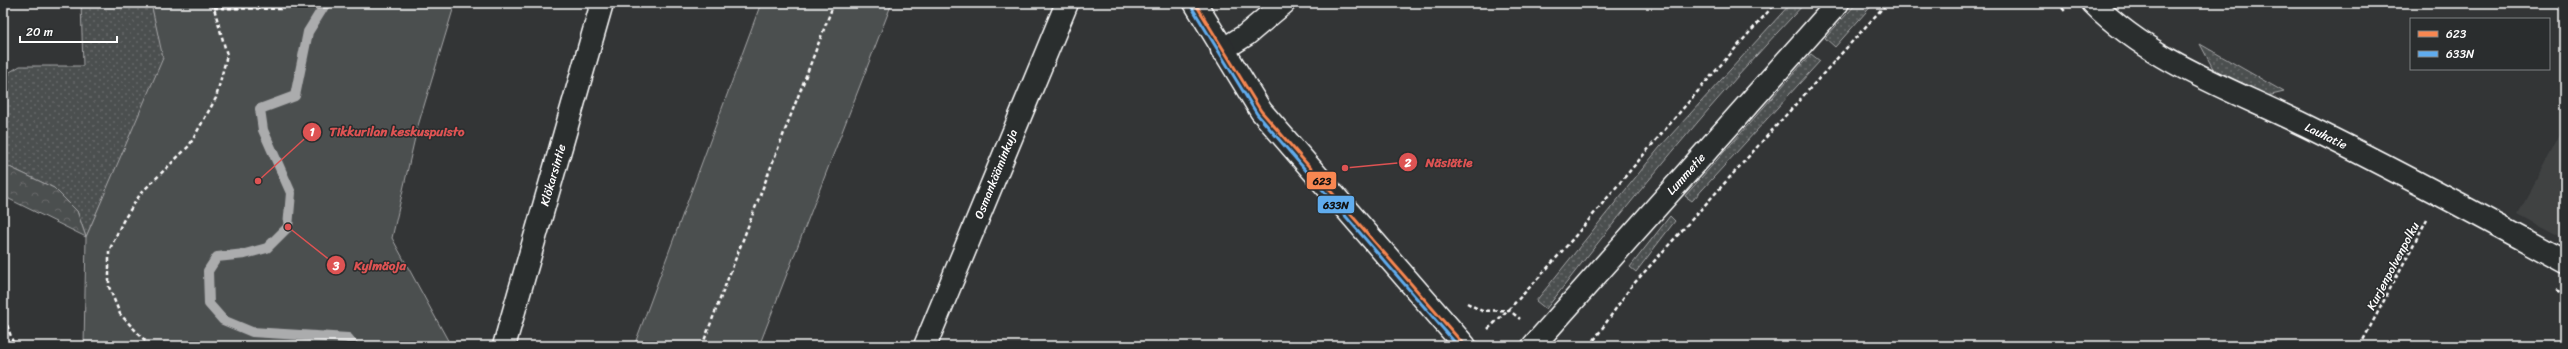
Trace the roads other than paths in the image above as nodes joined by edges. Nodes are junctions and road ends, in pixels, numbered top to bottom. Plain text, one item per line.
1 (602, 3) edge
2 (1067, 3) edge
3 (1195, 3) edge
4 (1284, 3) edge
5 (1838, 3) edge
6 (2093, 3) edge
7 (1222, 50) junction
8 (2565, 262) edge
9 (1537, 342) edge
10 (504, 346) edge
11 (925, 346) edge
12 (1465, 346) edge

1 - 10 street, Klökarsintie
2 - 11 street, Osmankääminkuja
3 - 7 street
4 - 7 street
5 - 9 street, Lummetie
6 - 8 street, Lauhatie
7 - 12 street

